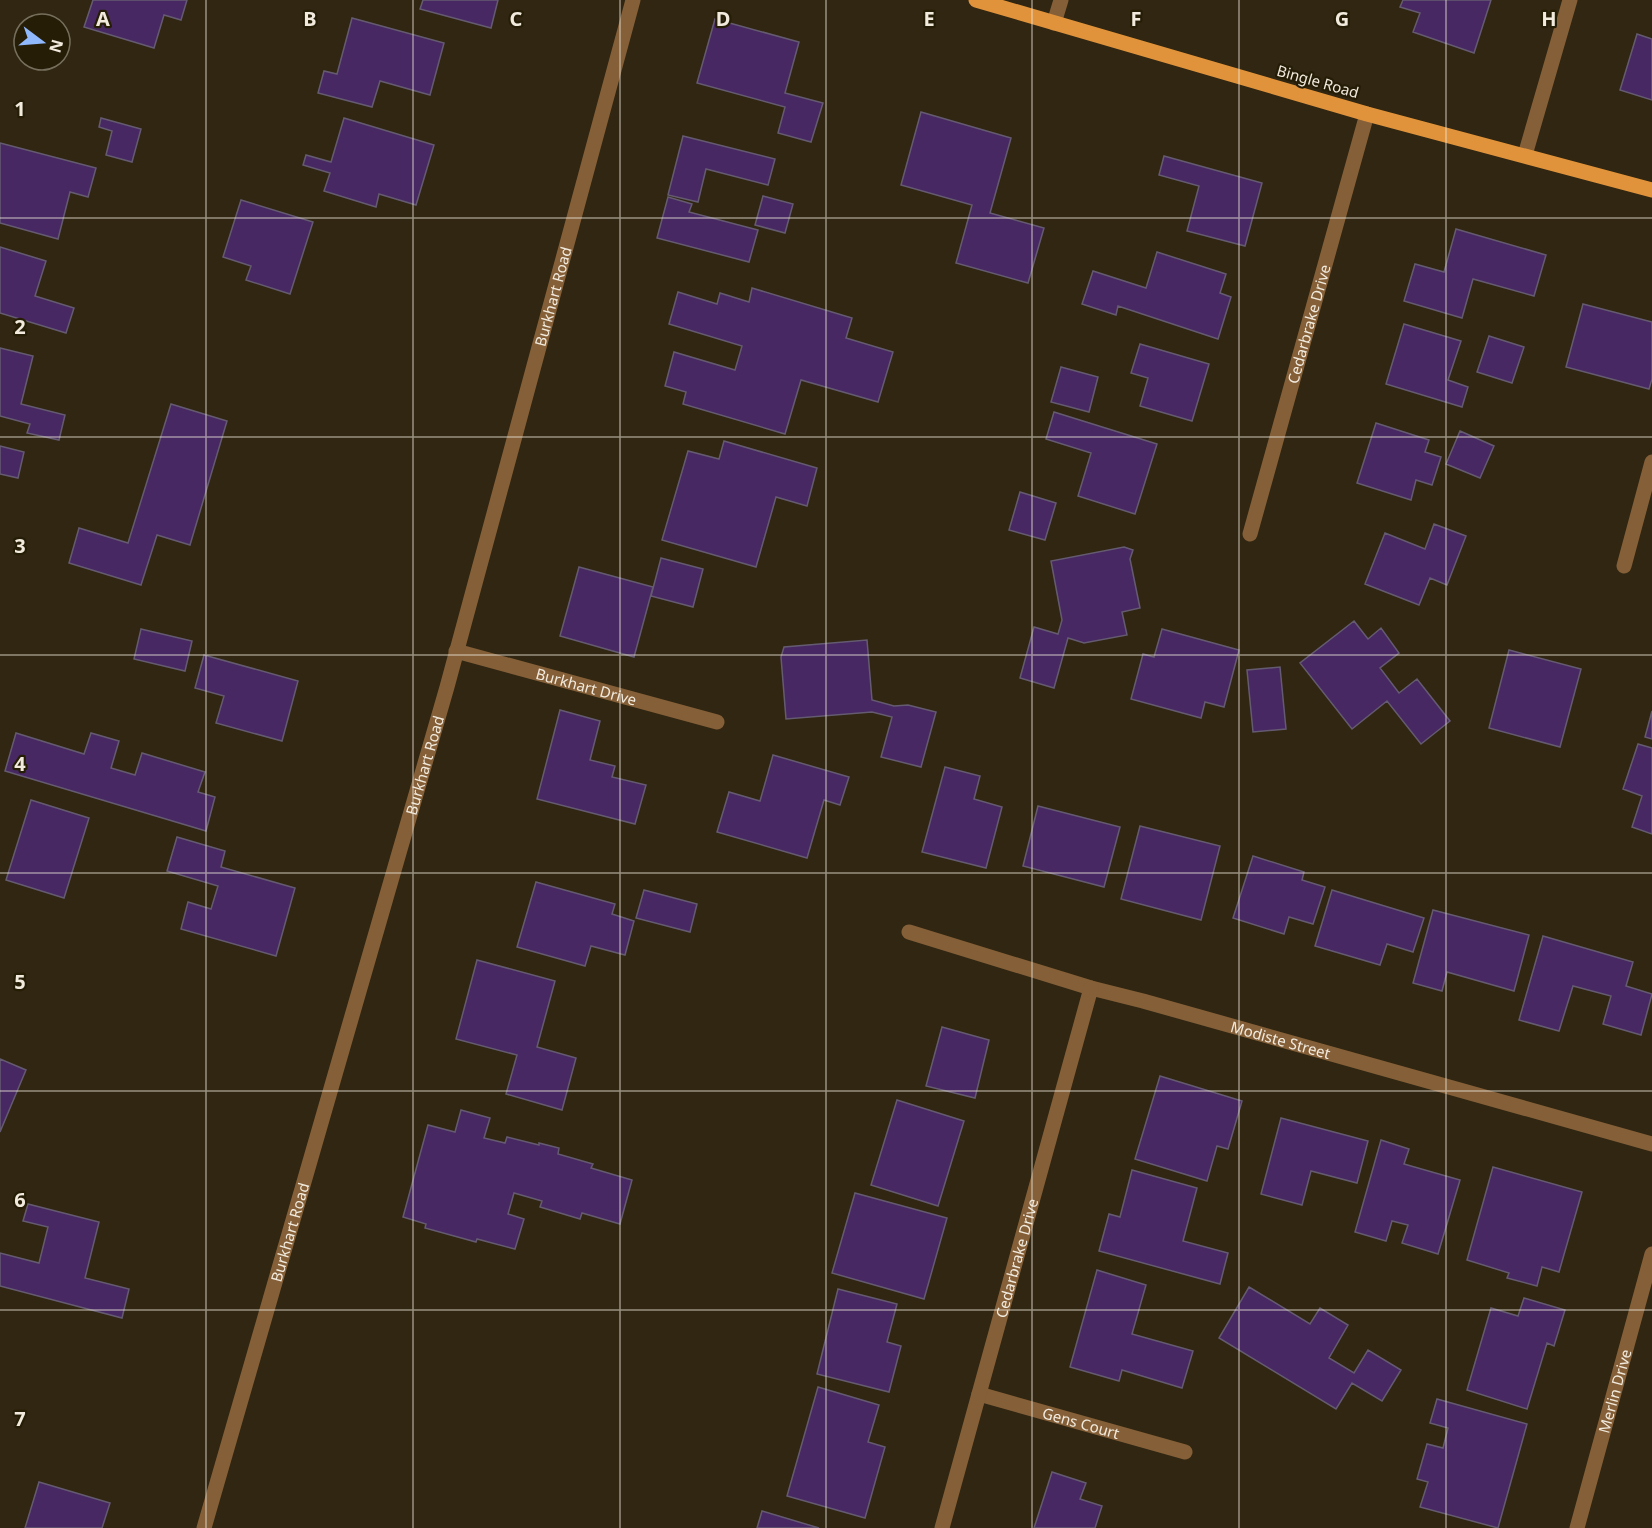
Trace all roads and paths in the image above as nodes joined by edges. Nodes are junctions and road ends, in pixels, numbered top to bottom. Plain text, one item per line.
1 (633, 0) edge
2 (976, 0) edge
3 (1061, 0) edge
4 (1570, 0) edge
5 (1054, 22) junction
6 (1367, 114) junction
7 (1525, 155) junction
8 (1652, 190) edge
9 (1652, 462) edge
10 (1250, 534) dead end
11 (1623, 566) dead end
12 (456, 651) junction
13 (717, 722) dead end
14 (909, 932) dead end
15 (1091, 988) junction
16 (1652, 1144) edge
17 (1652, 1254) edge
18 (979, 1394) junction
19 (1185, 1452) dead end
20 (204, 1528) edge
21 (942, 1528) edge
22 (1577, 1528) edge

1 - 12 street, Burkhart Road
2 - 5 main road, Bingle Road
3 - 5 street
4 - 7 street
5 - 6 main road, Bingle Road
6 - 7 main road, Bingle Road
6 - 10 street, Cedarbrake Drive
7 - 8 main road, Bingle Road
9 - 11 street
12 - 13 street, Burkhart Drive
12 - 20 street, Burkhart Road
14 - 15 street, Modiste Street
15 - 16 street, Modiste Street
15 - 18 street, Cedarbrake Drive
17 - 22 street, Merlin Drive
18 - 19 street, Gens Court
18 - 21 street, Cedarbrake Drive

